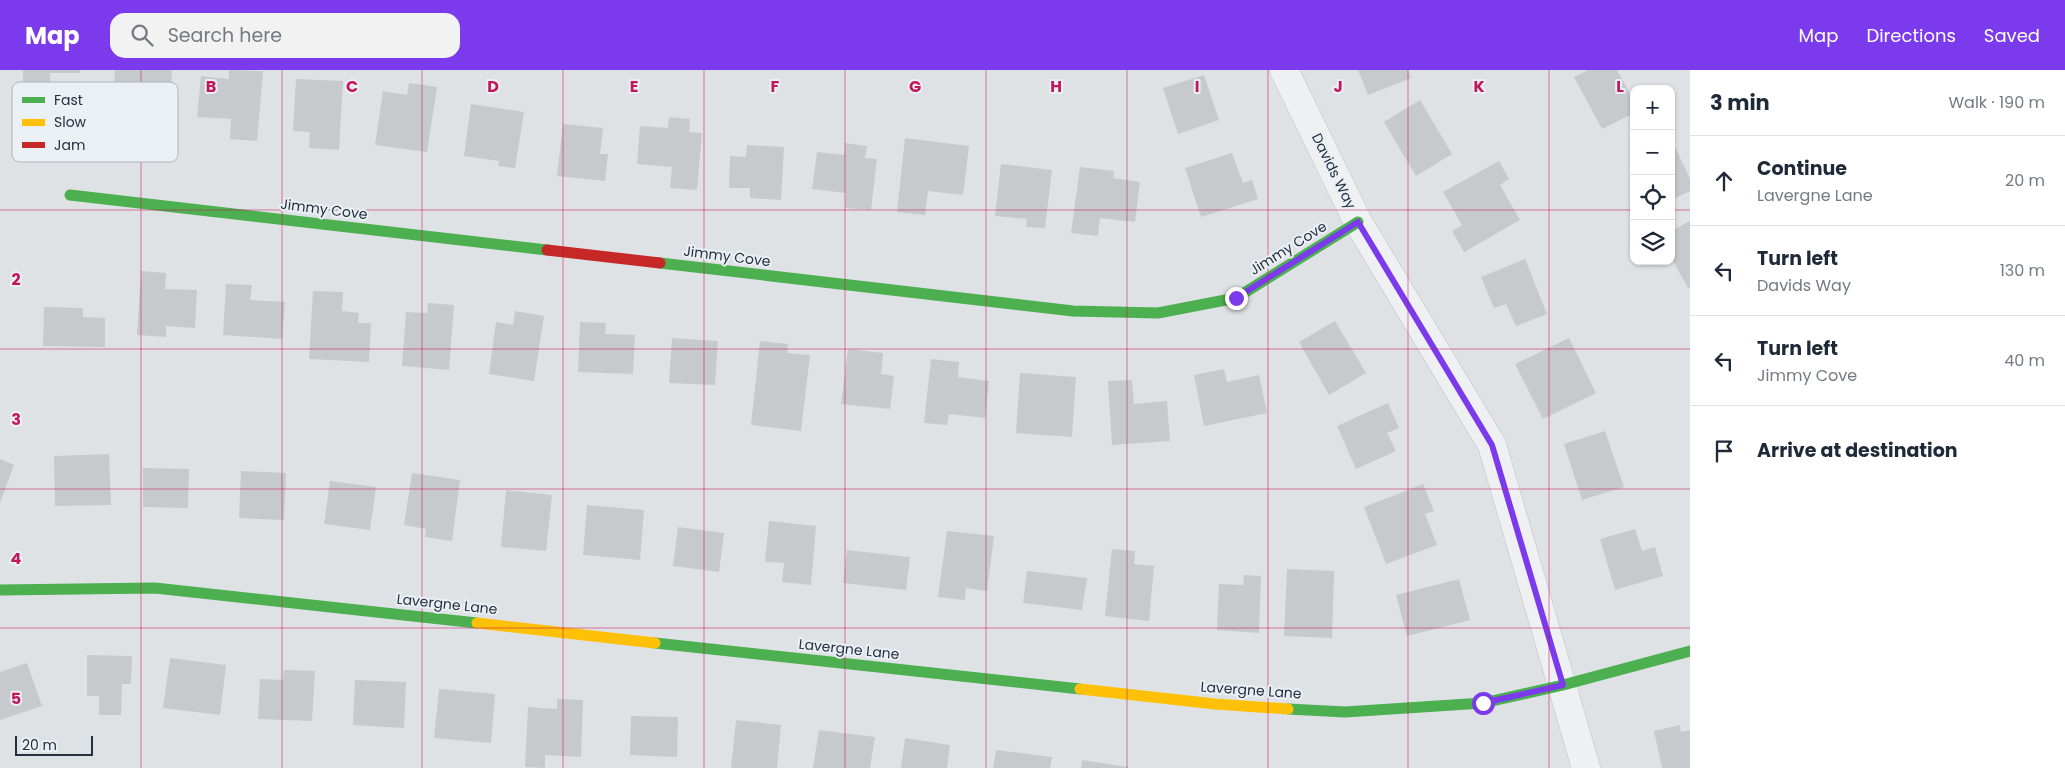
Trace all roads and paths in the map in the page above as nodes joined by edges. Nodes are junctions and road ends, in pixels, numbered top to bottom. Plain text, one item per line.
1 (1284, 70) edge
2 (70, 195) dead end
3 (1358, 222) junction
4 (0, 590) edge
5 (1690, 651) edge
6 (1563, 685) junction
7 (1586, 768) edge

1 - 3 street, Davids Way
2 - 3 street, Jimmy Cove
3 - 6 street, Davids Way
4 - 6 street, Lavergne Lane
5 - 6 street, Lavergne Lane
6 - 7 street, Davids Way

